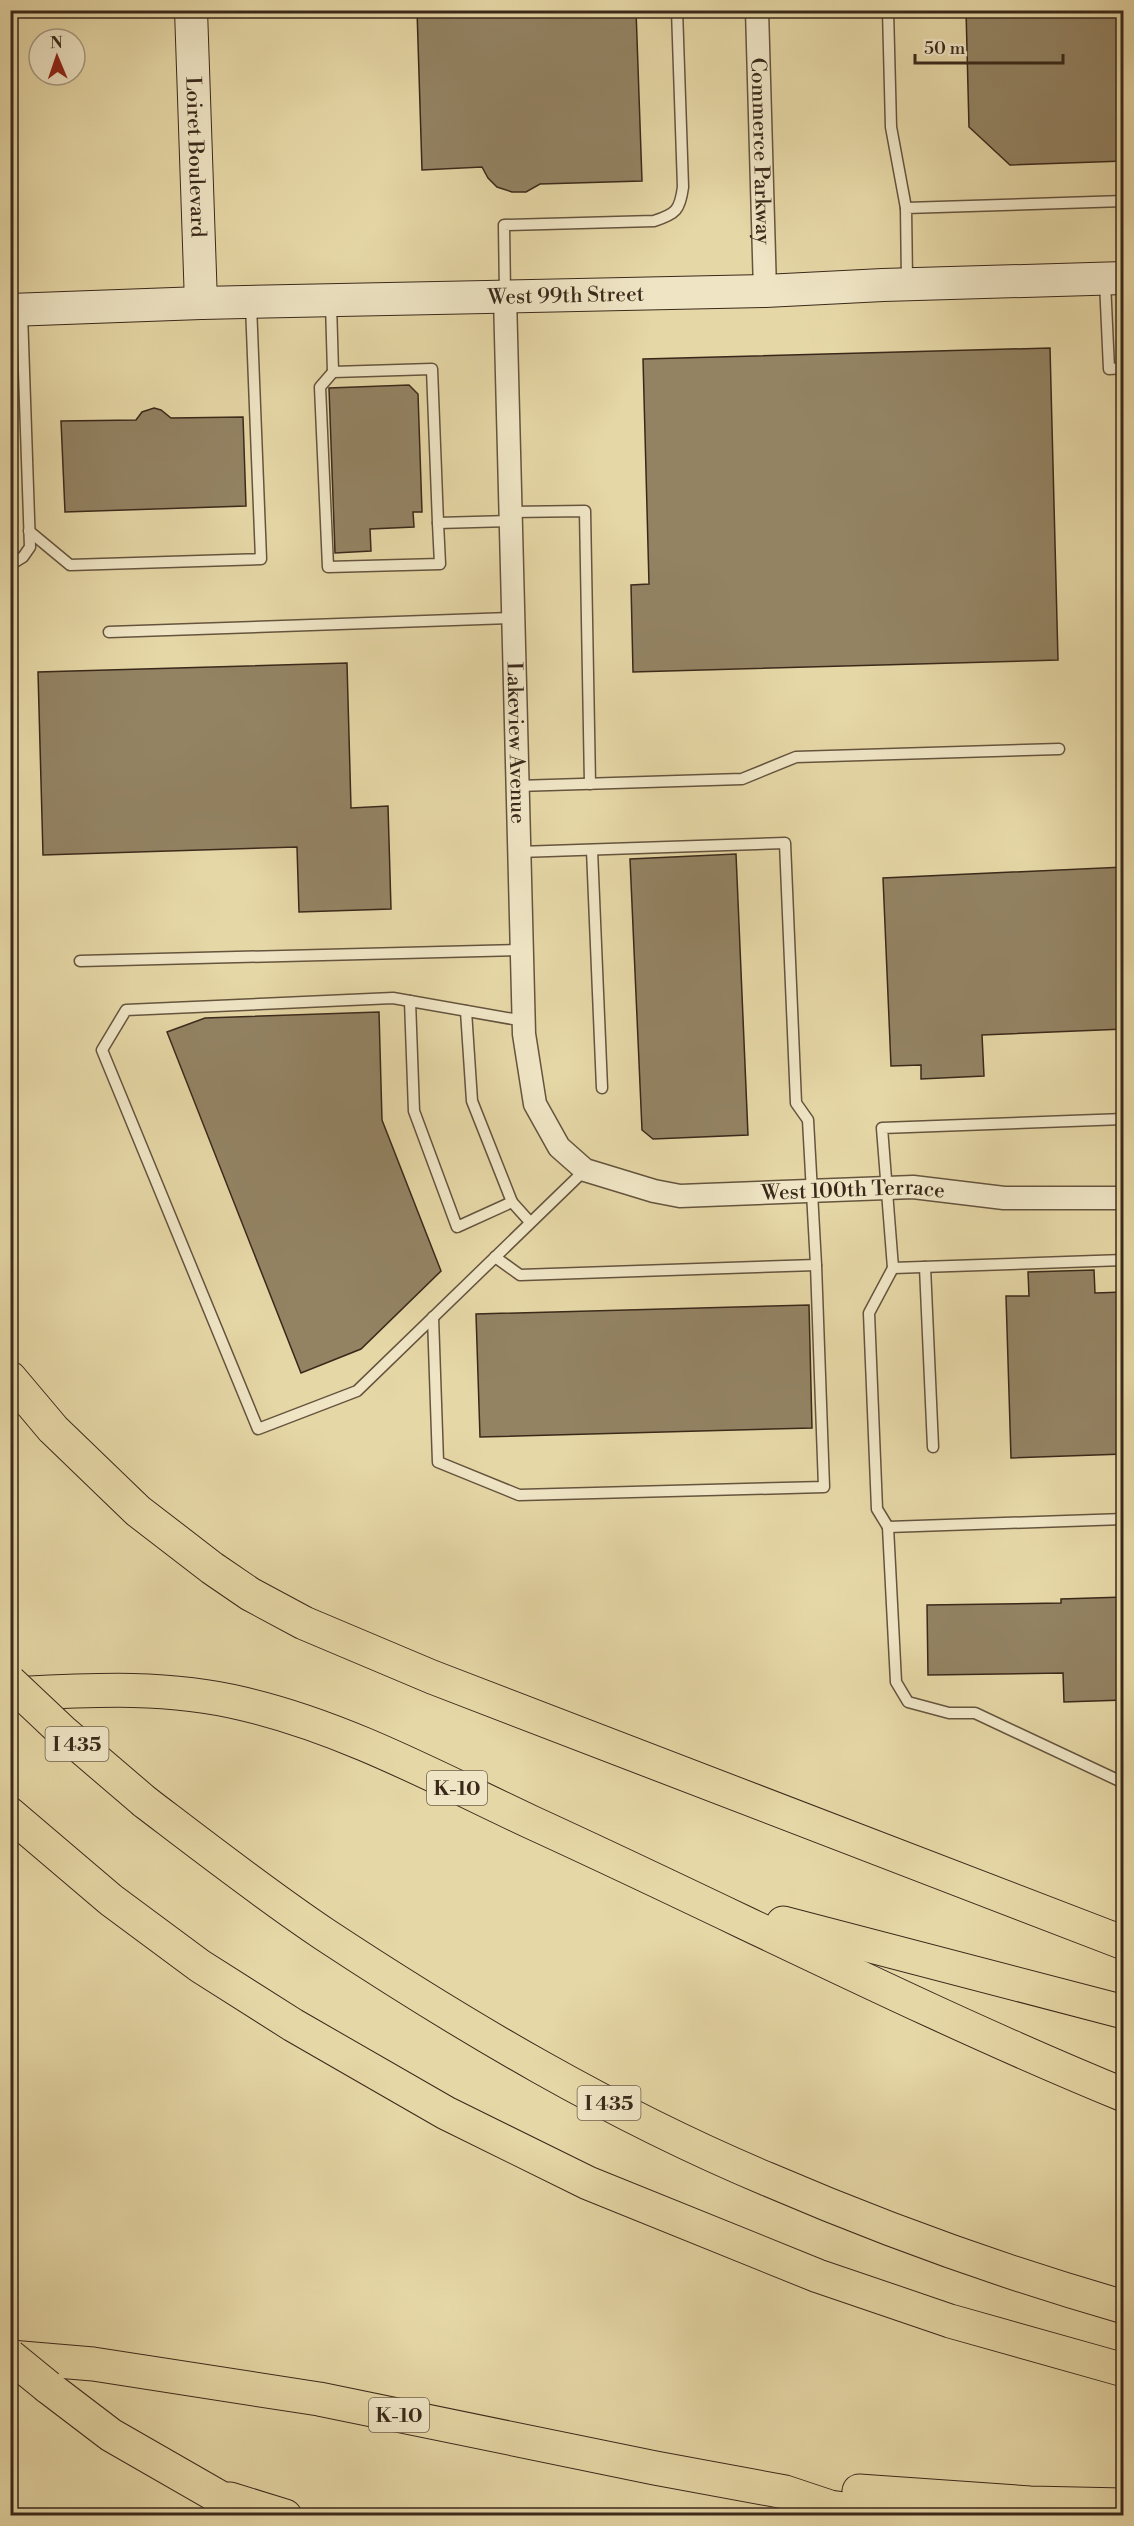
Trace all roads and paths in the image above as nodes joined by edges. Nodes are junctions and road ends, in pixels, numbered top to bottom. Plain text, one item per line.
1 (191, 10) edge
2 (677, 10) edge
3 (757, 10) edge
4 (888, 10) edge
5 (1124, 201) edge
6 (906, 208) junction
7 (1114, 278) edge
8 (908, 284) junction
9 (765, 291) junction
10 (505, 297) junction
11 (331, 300) junction
12 (251, 302) junction
13 (201, 303) junction
14 (16, 310) edge
15 (1124, 368) edge
16 (333, 372) junction
17 (511, 517) junction
18 (438, 523) junction
19 (29, 531) junction
20 (10, 565) edge
21 (513, 618) junction
22 (109, 632) dead end
23 (1059, 749) dead end
24 (591, 783) junction
25 (518, 786) junction
26 (592, 850) junction
27 (519, 852) junction
28 (522, 950) junction
29 (80, 961) dead end
30 (410, 1001) junction
31 (466, 1011) junction
32 (524, 1021) junction
33 (602, 1088) dead end
34 (1124, 1119) edge
35 (585, 1170) junction
36 (885, 1188) junction
37 (813, 1190) junction
38 (1124, 1198) edge
39 (512, 1202) junction
40 (530, 1222) junction
41 (495, 1257) junction
42 (1124, 1260) edge
43 (816, 1265) junction
44 (924, 1267) junction
45 (893, 1268) junction
46 (433, 1317) junction
47 (10, 1378) edge
48 (933, 1447) dead end
49 (1124, 1519) edge
50 (888, 1527) junction
51 (10, 1682) edge
52 (10, 1694) edge
53 (1124, 1783) edge
54 (17, 1821) edge
55 (706, 1902) junction
56 (1124, 1943) edge
57 (1124, 2012) edge
58 (1124, 2095) edge
59 (1124, 2307) edge
60 (10, 2357) edge
61 (1124, 2370) edge
62 (785, 2492) junction
63 (212, 2494) junction
64 (1124, 2505) edge
65 (252, 2516) edge
66 (285, 2516) edge
67 (894, 2516) edge

1 - 13 street, Loiret Boulevard
2 - 10 lane
3 - 9 street, Commerce Parkway
4 - 6 lane
5 - 6 lane
6 - 8 lane
7 - 8 street, West 99th Street
7 - 15 lane
8 - 9 street, West 99th Street
9 - 10 street, West 99th Street
10 - 11 street, West 99th Street
10 - 17 street, Lakeview Avenue
11 - 12 street, West 99th Street
11 - 16 lane
12 - 13 street, West 99th Street
12 - 19 lane
13 - 14 street, West 99th Street
14 - 19 lane
16 - 18 lane
16 - 18 lane
17 - 18 lane
17 - 21 street, Lakeview Avenue
17 - 24 lane
19 - 20 lane
21 - 22 lane
21 - 25 street, Lakeview Avenue
23 - 24 lane
24 - 25 lane
25 - 27 street, Lakeview Avenue
26 - 27 lane
26 - 33 lane
26 - 37 lane
27 - 28 street, Lakeview Avenue
28 - 29 lane
28 - 32 street, Lakeview Avenue
30 - 31 lane
30 - 39 lane
30 - 46 lane
31 - 32 lane
31 - 39 lane
32 - 35 street, Lakeview Avenue
34 - 36 lane
35 - 37 street, West 100th Terrace
35 - 40 lane
36 - 37 street, West 100th Terrace
36 - 38 street, West 100th Terrace
36 - 45 lane
37 - 43 lane
39 - 40 lane
40 - 41 lane
41 - 43 lane
41 - 46 lane
42 - 44 lane
43 - 46 lane
44 - 45 lane
44 - 48 lane
45 - 50 lane
47 - 56 highway
49 - 50 lane
50 - 53 lane
51 - 59 highway, I 435, bridge
52 - 55 highway, K-10
54 - 61 highway
55 - 57 highway
55 - 58 highway
60 - 62 highway, K-10
60 - 63 highway, bridge
62 - 64 highway
62 - 67 highway
63 - 65 highway
63 - 66 highway

